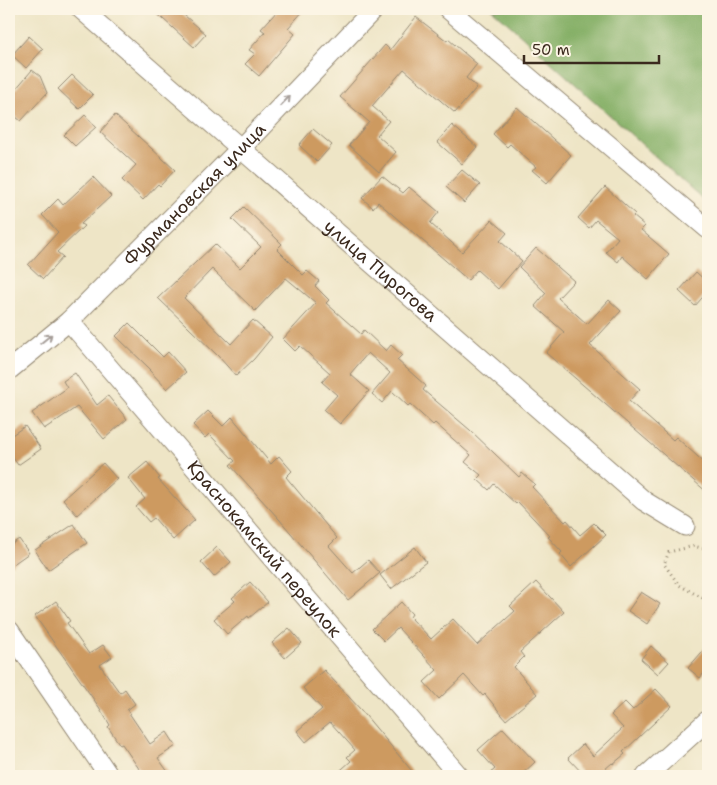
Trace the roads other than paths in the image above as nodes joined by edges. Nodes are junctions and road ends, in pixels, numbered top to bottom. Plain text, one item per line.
1 (81, 9) edge
2 (374, 9) edge
3 (448, 9) edge
4 (241, 148) junction
5 (708, 229) edge
6 (69, 320) junction
7 (9, 370) edge
8 (685, 526) dead end
9 (9, 630) edge
10 (708, 720) edge
11 (108, 776) edge
12 (459, 776) edge
13 (646, 776) edge

1 - 4 street, улица Пирогова
4 -> 2 street, Фурмановская улица
3 - 5 street
4 - 6 street, Фурмановская улица
4 - 8 street, улица Пирогова
7 -> 6 street, Фурмановская улица
6 - 12 street, Краснокамский переулок
9 - 11 street
10 - 13 street

